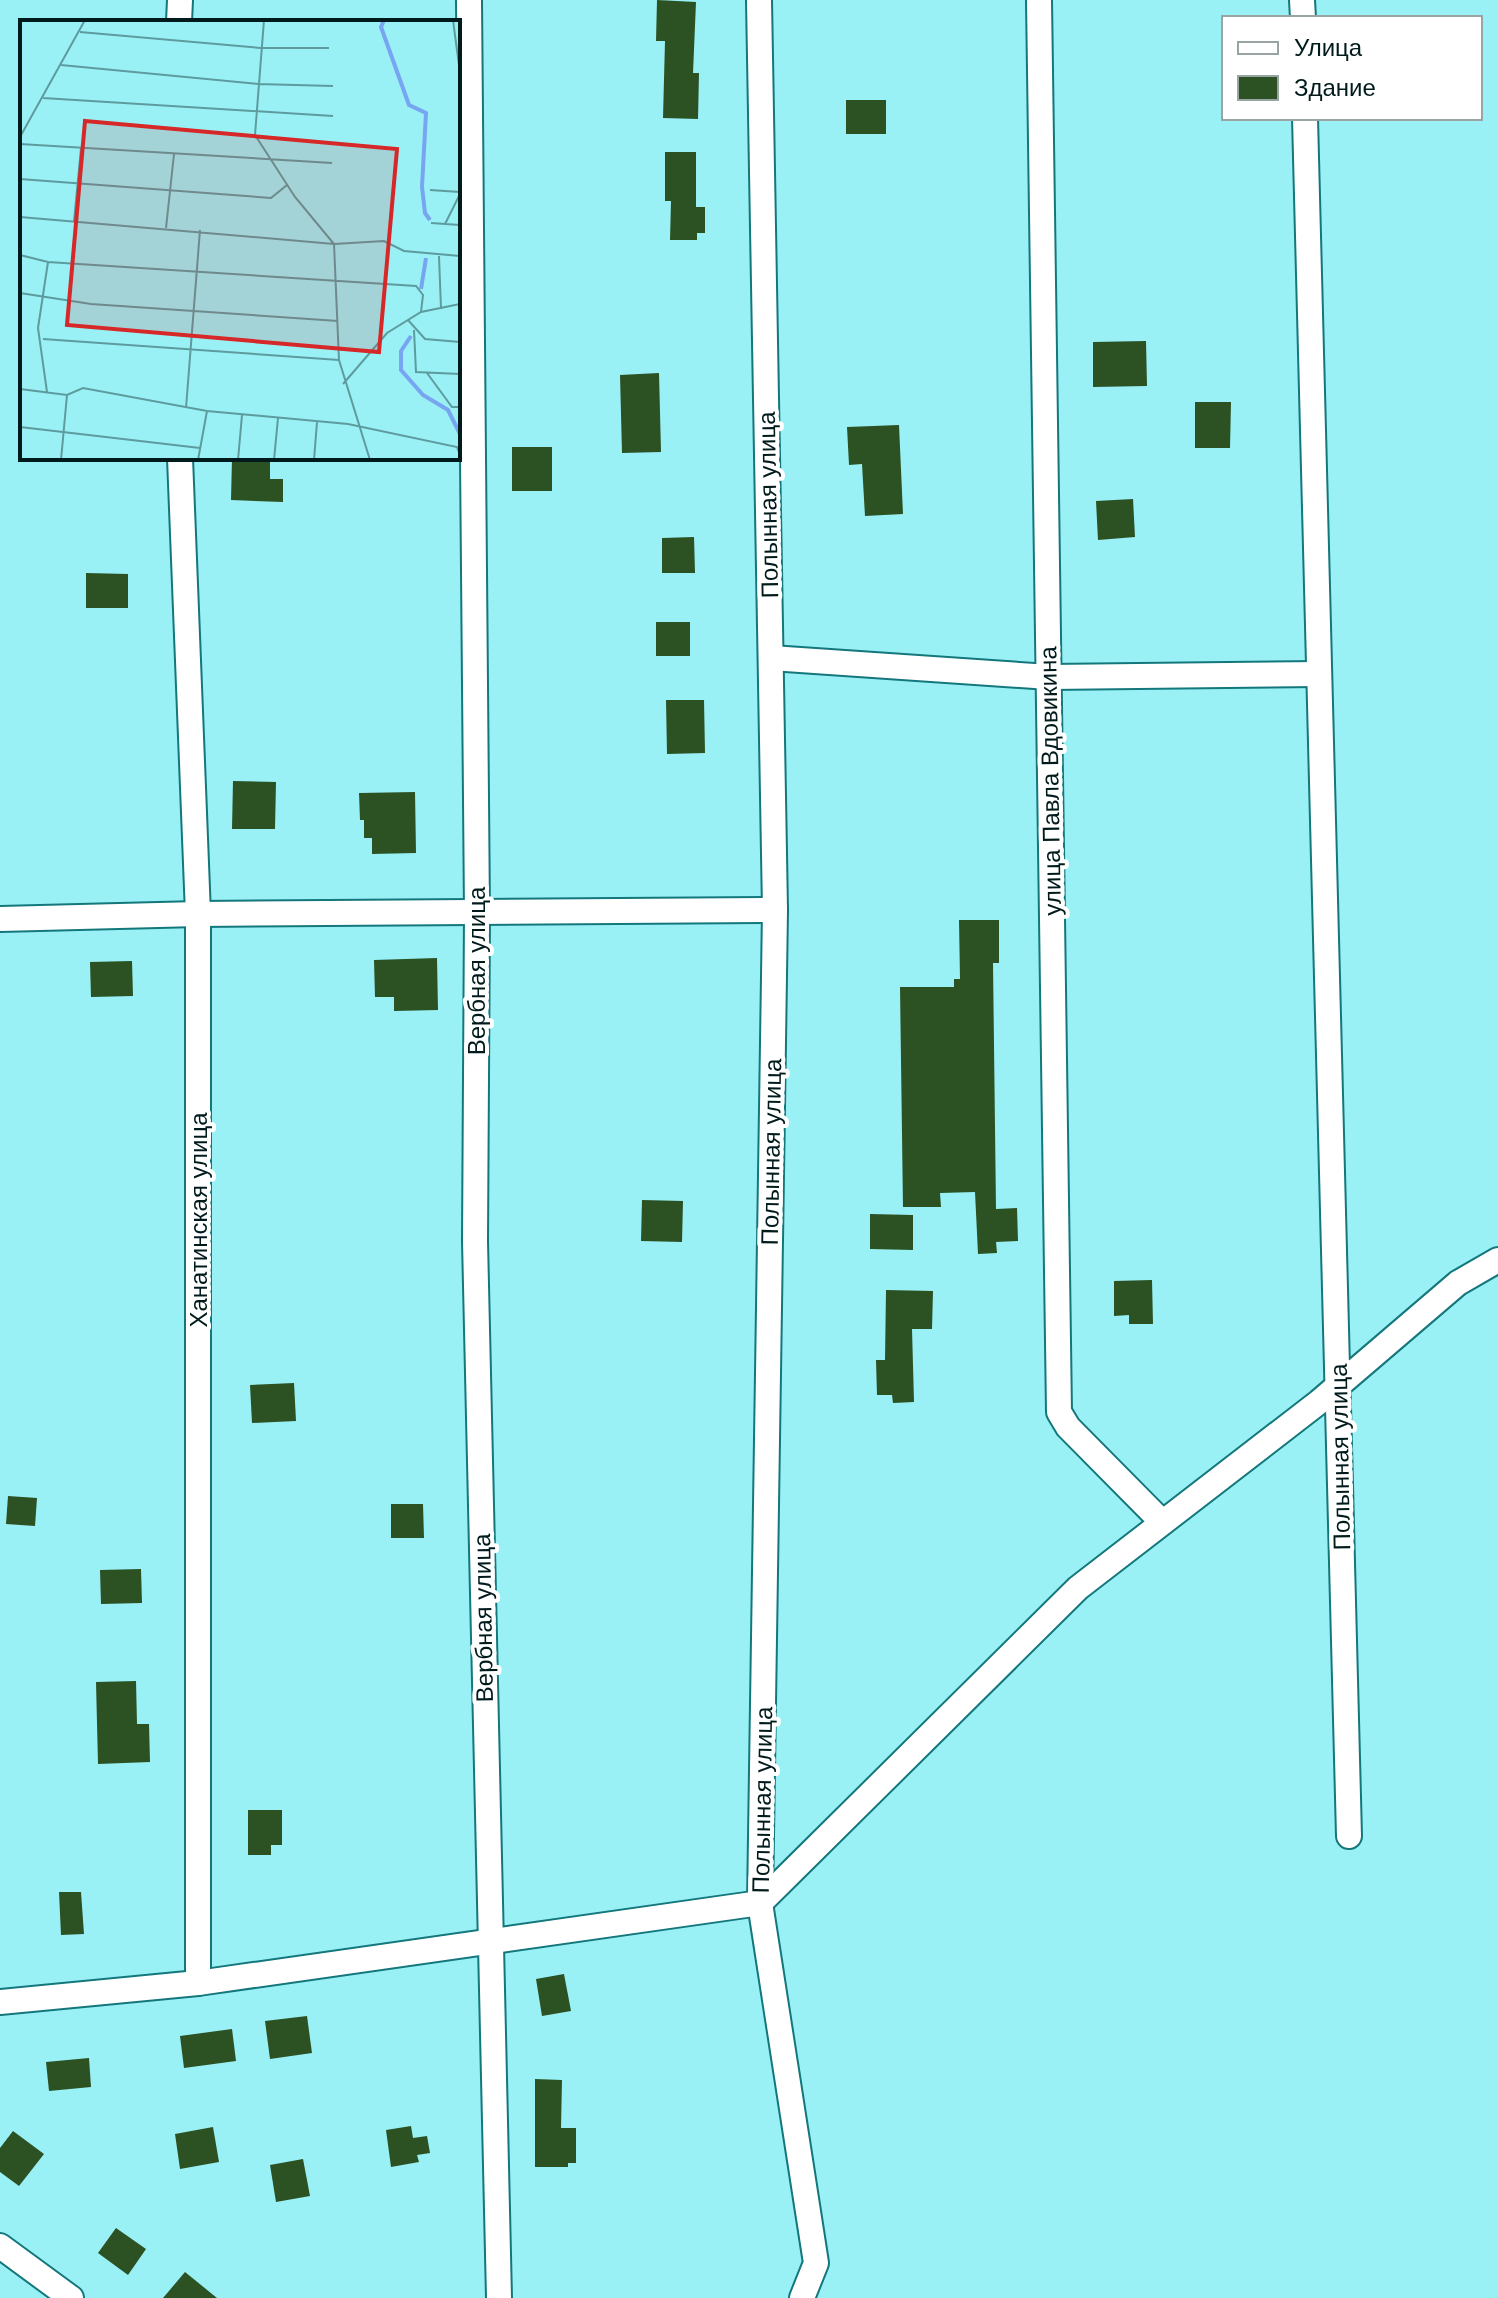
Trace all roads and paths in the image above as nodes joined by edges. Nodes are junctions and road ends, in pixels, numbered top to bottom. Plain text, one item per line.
1 (180, 0) edge
2 (469, 0) edge
3 (759, 0) edge
4 (1039, 0) edge
5 (179, 20) edge
6 (1305, 120) edge
7 (180, 460) edge
8 (771, 658) junction
9 (1319, 674) junction
10 (1049, 677) junction
11 (775, 910) junction
12 (477, 913) junction
13 (198, 914) junction
14 (0, 919) edge
15 (1498, 1260) edge
16 (1338, 1386) junction
17 (1162, 1522) junction
18 (1349, 1836) dead end
19 (760, 1903) junction
20 (490, 1941) junction
21 (198, 1983) junction
22 (0, 2002) edge
23 (0, 2246) edge
24 (71, 2298) edge
25 (499, 2298) edge
26 (802, 2298) edge

1 - 5 street
2 - 12 street, Вербная улица
3 - 8 street, Полынная улица
4 - 10 street, улица Павла Вдовикина
6 - 9 street, Полынная улица
7 - 13 street, Ханатинская улица
8 - 10 street
8 - 11 street, Полынная улица
9 - 10 street
9 - 16 street, Полынная улица
10 - 17 street, улица Павла Вдовикина
11 - 12 street
11 - 19 street, Полынная улица
12 - 13 street
12 - 20 street, Вербная улица
13 - 14 street
13 - 21 street, Ханатинская улица
15 - 16 street
16 - 17 street
16 - 18 street, Полынная улица
17 - 19 street
19 - 20 street
19 - 26 street, Полынная улица
20 - 21 street
20 - 25 street, Вербная улица
21 - 22 street
23 - 24 street

